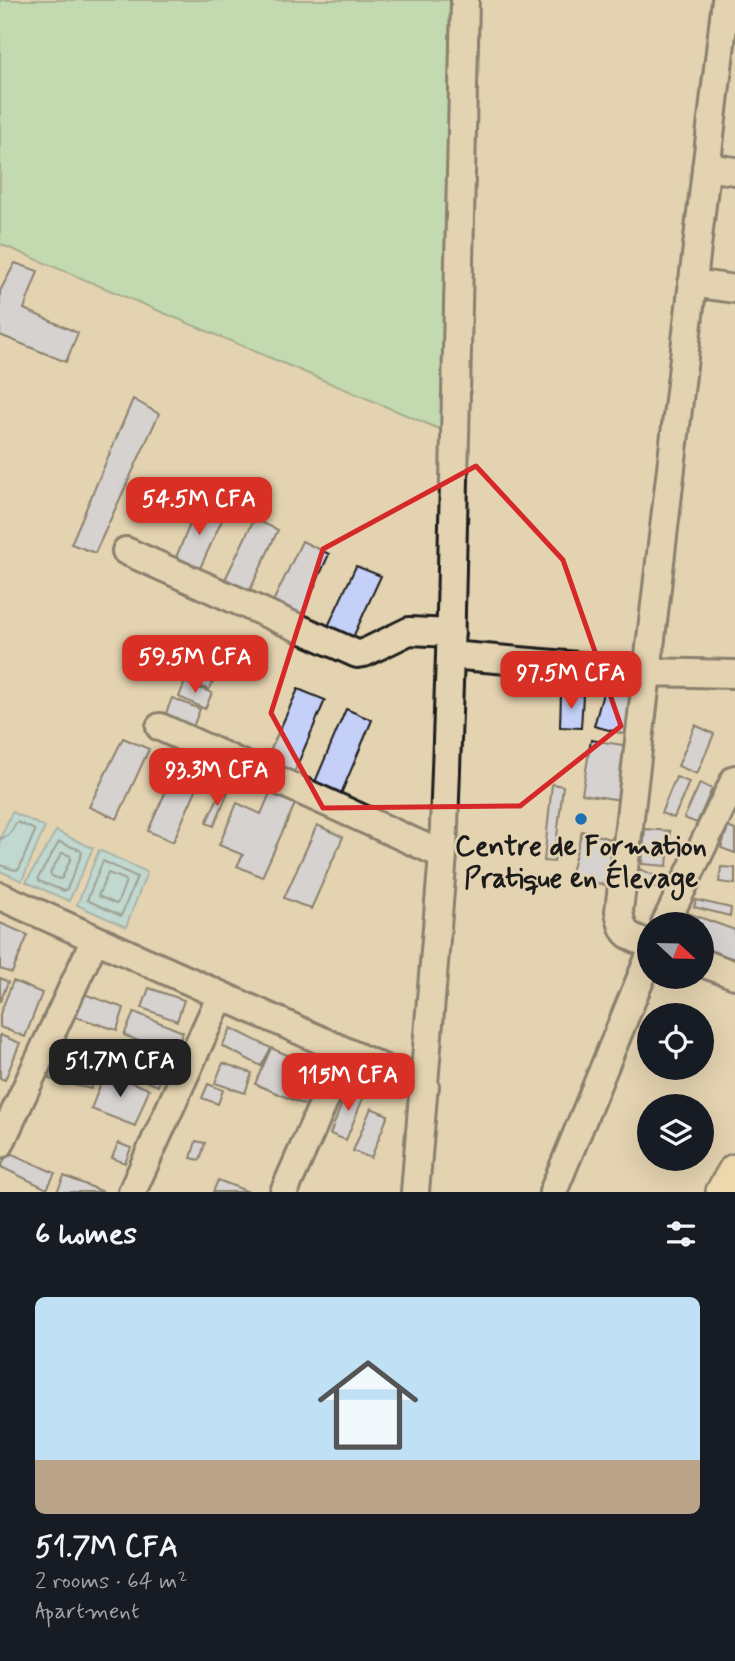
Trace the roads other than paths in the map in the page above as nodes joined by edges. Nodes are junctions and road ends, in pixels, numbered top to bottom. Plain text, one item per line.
1 (465, 0) edge
2 (726, 0) edge
3 (728, 44) edge
4 (706, 167) junction
5 (735, 170) edge
6 (692, 283) junction
7 (735, 289) edge
8 (126, 551) dead end
9 (451, 644) junction
10 (647, 672) junction
11 (735, 674) edge
12 (160, 727) dead end
13 (735, 779) edge
14 (443, 855) junction
15 (0, 896) edge
16 (671, 912) edge
17 (95, 939) junction
18 (637, 939) edge
19 (714, 967) edge
20 (735, 975) edge
21 (637, 987) edge
22 (221, 995) junction
23 (346, 1052) junction
24 (425, 1087) junction
25 (0, 1143) edge
26 (735, 1171) edge
27 (132, 1192) edge
28 (284, 1192) edge
29 (415, 1192) edge
30 (553, 1192) edge
31 (723, 1192) edge

1 - 9 street
2 - 3 street
3 - 4 street
4 - 5 street
4 - 6 street
6 - 7 street
6 - 10 street
8 - 9 street
9 - 10 street
9 - 14 street
10 - 11 street
10 - 18 street
12 - 14 street
13 - 16 street
14 - 24 street
15 - 17 street
17 - 22 street
17 - 25 street
19 - 20 street
21 - 30 street
22 - 23 street
22 - 27 street
23 - 24 street
23 - 28 street
24 - 29 street
26 - 31 main road

